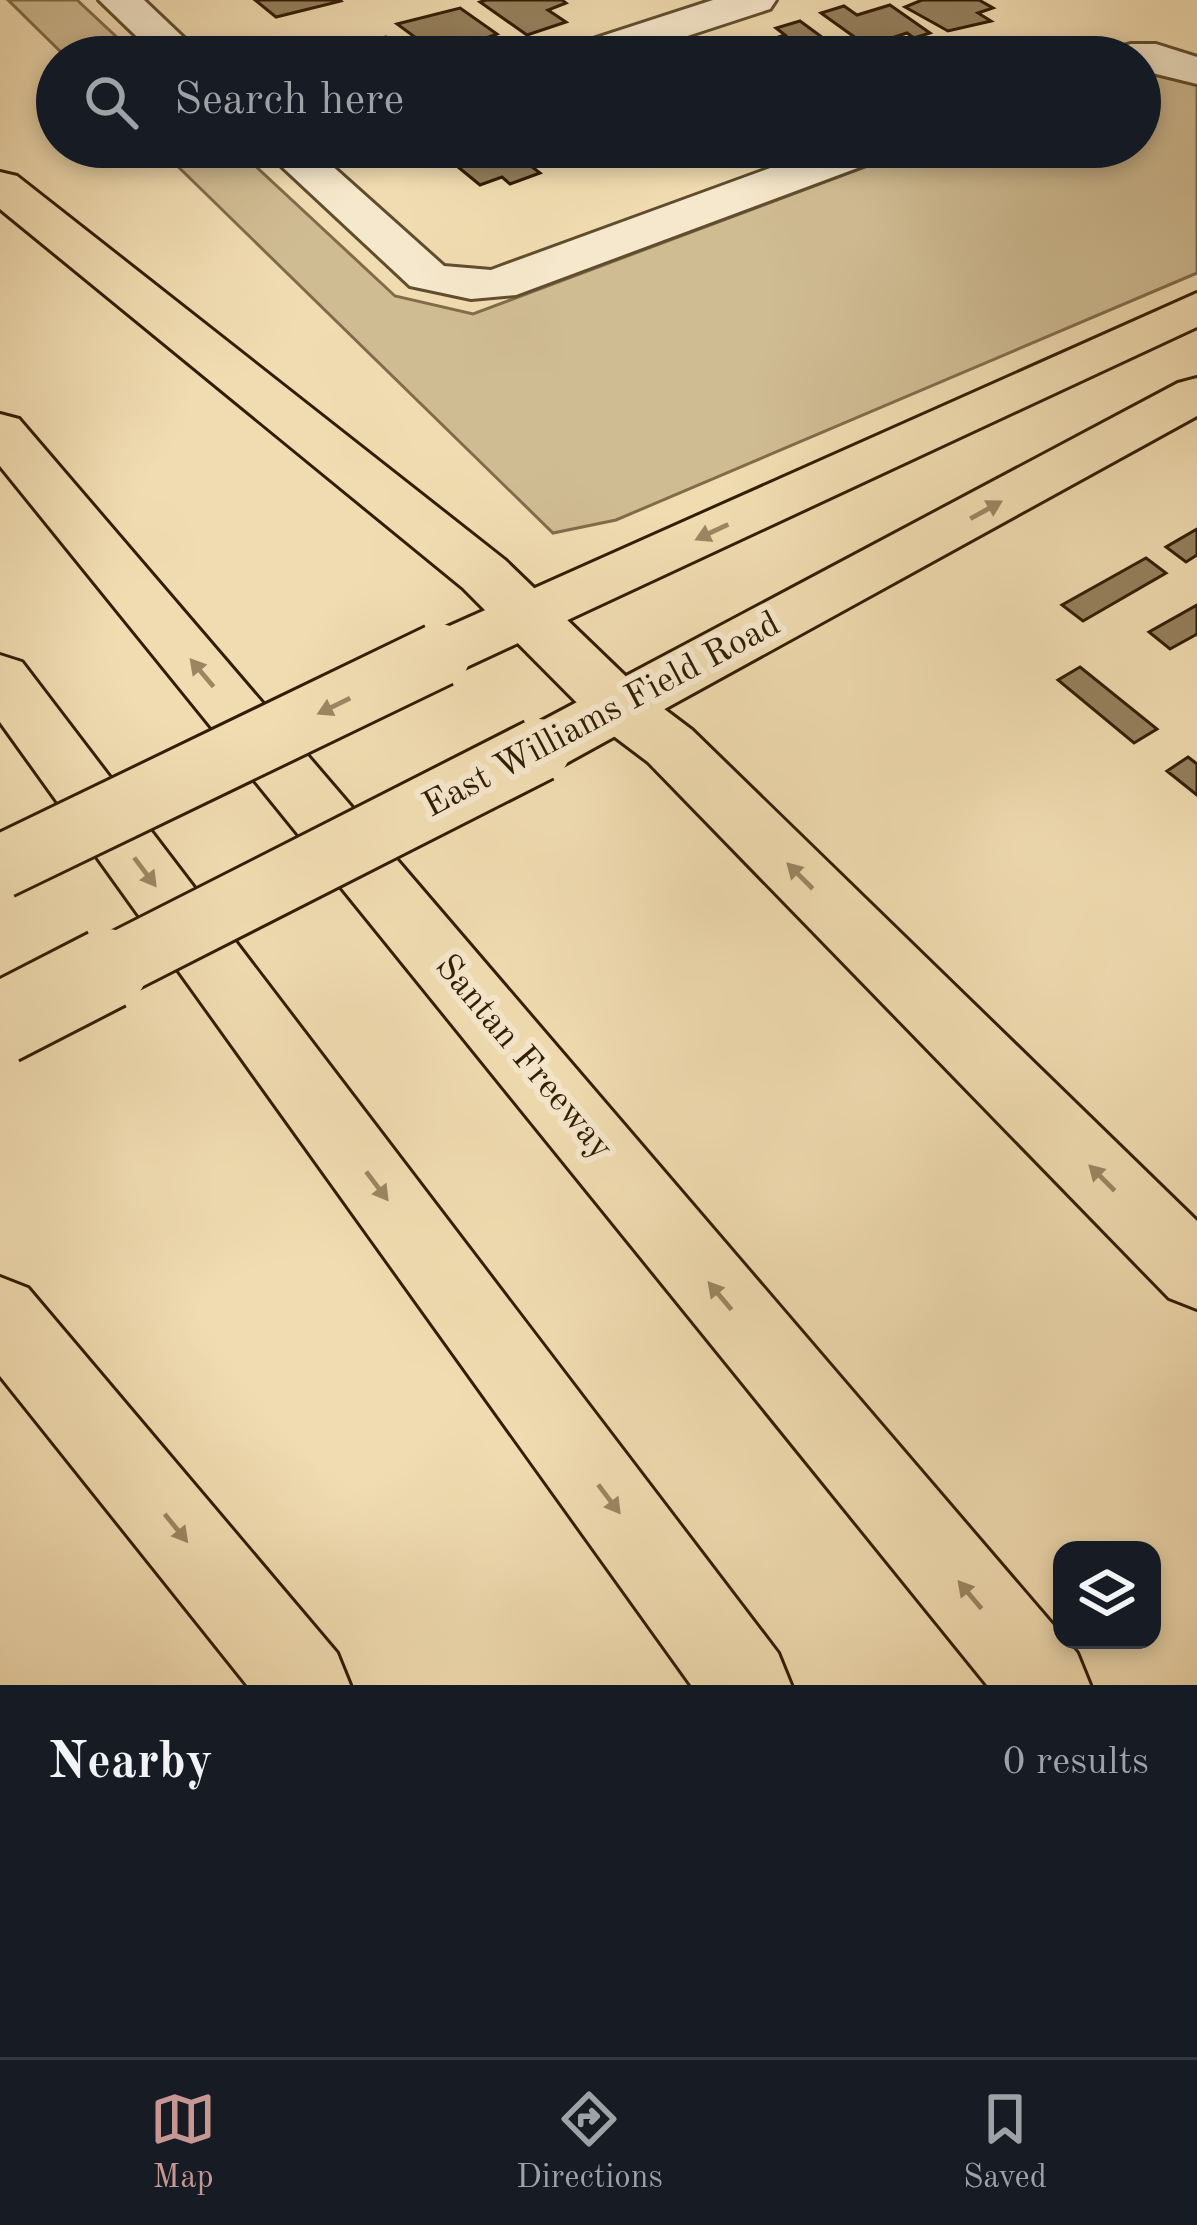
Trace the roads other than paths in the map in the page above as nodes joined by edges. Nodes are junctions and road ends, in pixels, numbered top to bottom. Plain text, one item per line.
1 (119, 0) edge
2 (624, 0) edge
3 (755, 0) edge
4 (666, 28) junction
5 (159, 36) edge
6 (642, 36) edge
7 (1161, 59) edge
8 (1197, 71) edge
9 (316, 168) edge
10 (814, 168) edge
11 (0, 186) edge
12 (1197, 308) edge
13 (1197, 394) edge
14 (0, 431) edge
15 (530, 616) junction
16 (0, 677) edge
17 (621, 709) junction
18 (0, 867) edge
19 (0, 1024) edge
20 (1197, 1273) edge
21 (0, 1314) edge
22 (305, 1685) edge
23 (746, 1685) edge
24 (1045, 1685) edge

1 - 5 street
2 - 4 street
3 - 4 street
4 - 6 street
7 - 8 street
9 - 10 street
11 - 15 main road
12 -> 15 main road
17 -> 13 main road, East Williams Field Road
24 -> 14 main road, Santan Freeway
15 - 17 main road
15 -> 18 main road, bridge
16 -> 23 main road
17 - 19 main road, East Williams Field Road, bridge
20 -> 17 main road
21 -> 22 main road

